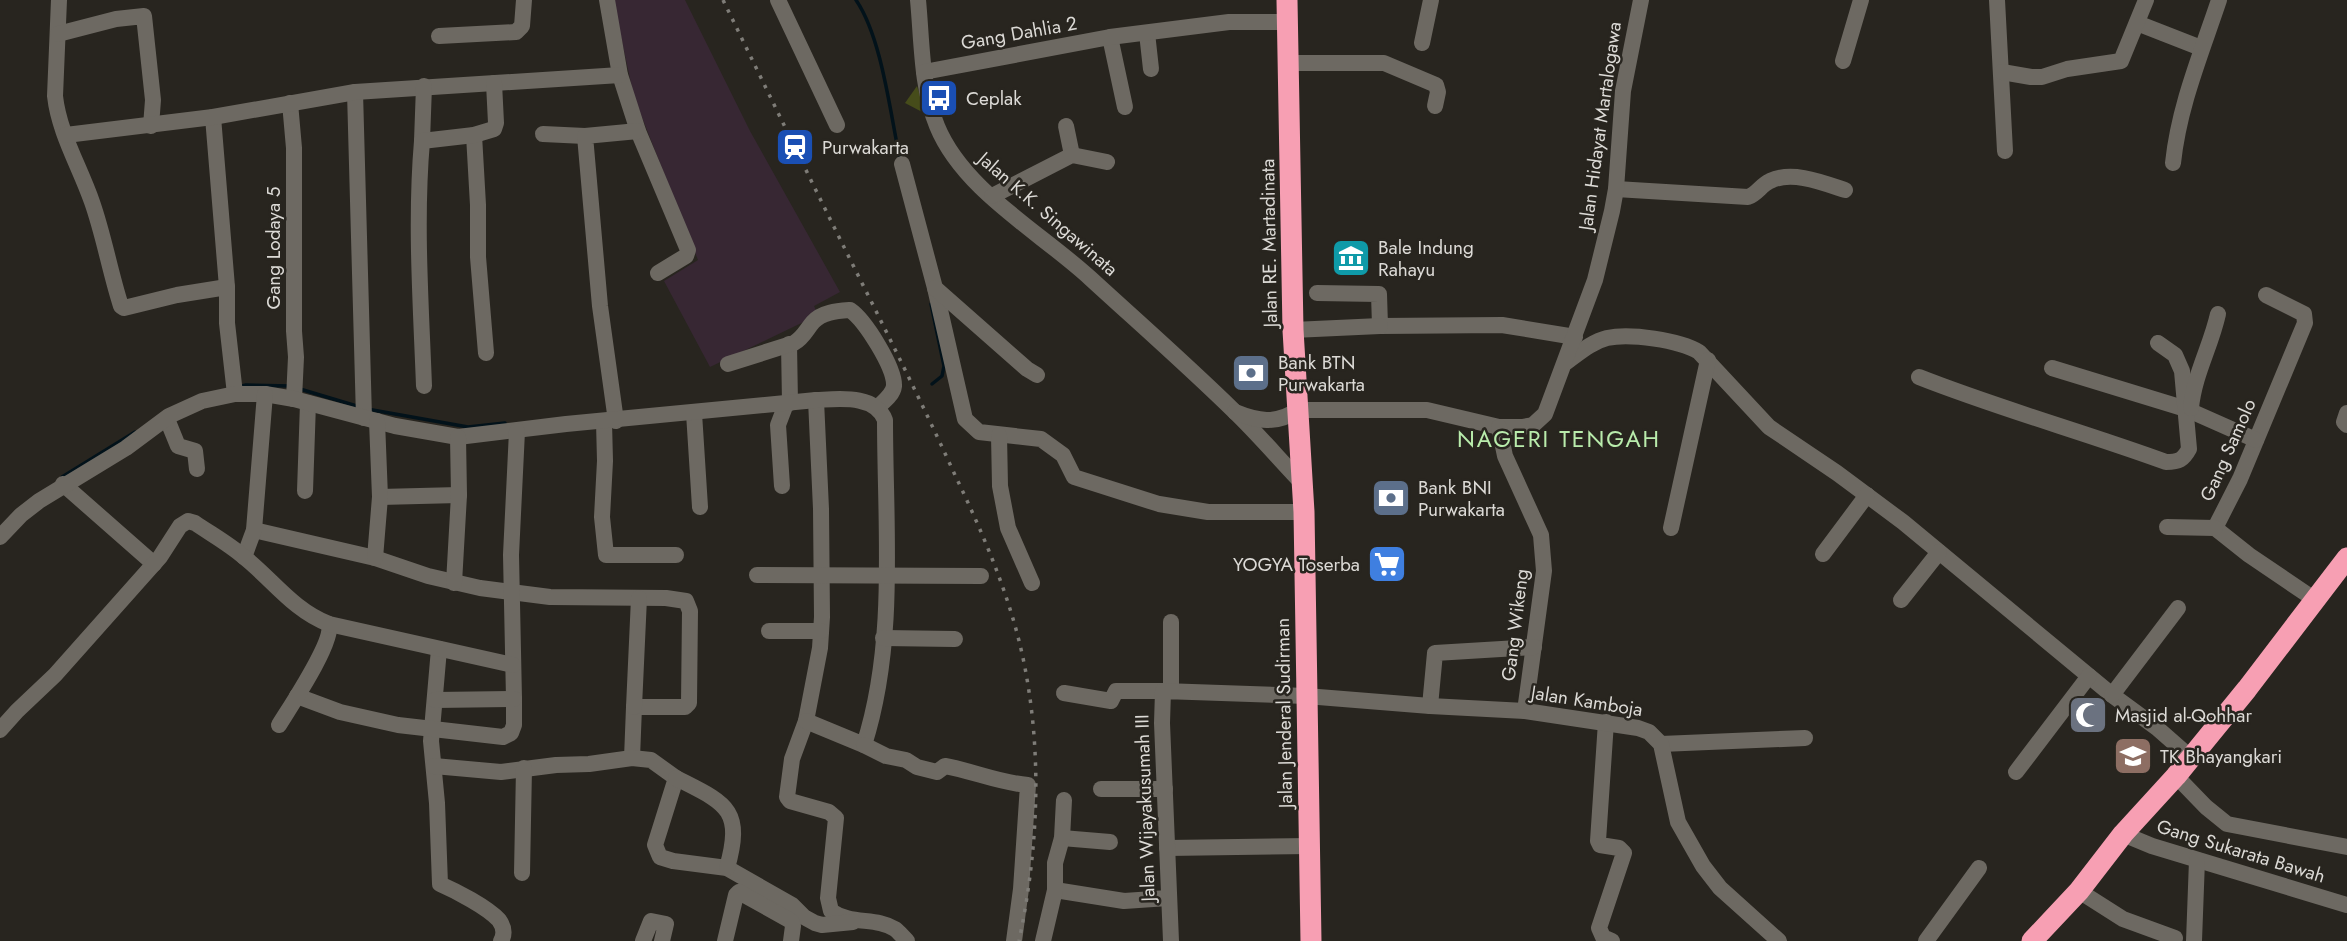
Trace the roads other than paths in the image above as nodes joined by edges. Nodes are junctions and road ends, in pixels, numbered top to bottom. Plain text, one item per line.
1 (59, 0) edge
2 (524, 0) edge
3 (607, 0) edge
4 (778, 0) edge
5 (918, 0) edge
6 (1287, 0) edge
7 (1431, 0) edge
8 (1641, 0) edge
9 (1861, 0) edge
10 (1997, 0) edge
11 (2146, 0) edge
12 (2219, 0) edge
13 (143, 8) edge
14 (1289, 22) junction
15 (2137, 23) junction
16 (1147, 33) junction
17 (58, 34) junction
18 (439, 36) dead end
19 (1110, 37) junction
20 (1422, 44) dead end
21 (2201, 48) junction
22 (1843, 61) dead end
23 (1289, 63) junction
24 (1151, 69) dead end
25 (924, 72) junction
26 (2001, 72) junction
27 (620, 75) junction
28 (494, 83) junction
29 (424, 86) junction
30 (355, 92) junction
31 (290, 103) junction
32 (1435, 106) dead end
33 (1125, 107) dead end
34 (214, 117) junction
35 (837, 125) dead end
36 (151, 126) junction
37 (1066, 126) dead end
38 (638, 131) junction
39 (543, 134) dead end
40 (66, 135) junction
41 (474, 135) junction
42 (585, 136) junction
43 (422, 141) junction
44 (2005, 151) dead end
45 (1072, 155) junction
46 (1107, 162) dead end
47 (2173, 163) dead end
48 (902, 164) dead end
49 (1616, 189) junction
50 (1845, 190) dead end
51 (992, 196) junction
52 (658, 273) dead end
53 (227, 287) junction
54 (935, 288) junction
55 (1317, 293) dead end
56 (2266, 295) dead end
57 (2218, 314) dead end
58 (1380, 326) junction
59 (1293, 330) junction
60 (1575, 337) junction
61 (2158, 343) dead end
62 (789, 344) junction
63 (486, 353) dead end
64 (1708, 360) junction
65 (1565, 363) junction
66 (728, 364) dead end
67 (2052, 368) dead end
68 (1037, 375) dead end
69 (1919, 377) dead end
70 (424, 386) dead end
71 (234, 391) junction
72 (265, 394) junction
73 (298, 394) junction
74 (816, 400) junction
75 (789, 401) junction
76 (877, 408) junction
77 (1297, 410) junction
78 (2189, 410) junction
79 (1235, 412) junction
80 (694, 413) junction
81 (2347, 413) edge
82 (367, 414) junction
83 (167, 419) junction
84 (612, 420) junction
85 (2347, 425) edge
86 (1499, 427) junction
87 (517, 431) junction
88 (999, 435) junction
89 (458, 438) junction
90 (2256, 440) junction
91 (197, 470) dead end
92 (63, 484) junction
93 (1303, 484) junction
94 (782, 486) dead end
95 (305, 491) dead end
96 (459, 495) junction
97 (1867, 495) junction
98 (380, 497) junction
99 (700, 507) dead end
100 (1304, 512) junction
101 (2167, 527) dead end
102 (1671, 528) dead end
103 (2215, 528) junction
104 (254, 530) junction
105 (0, 537) edge
106 (1939, 552) junction
107 (1823, 554) dead end
108 (676, 555) dead end
109 (244, 557) junction
110 (375, 558) junction
111 (2347, 558) edge
112 (154, 564) junction
113 (757, 575) dead end
114 (822, 575) junction
115 (887, 575) junction
116 (981, 576) dead end
117 (454, 583) junction
118 (1032, 583) dead end
119 (512, 593) junction
120 (639, 598) junction
121 (2315, 599) junction
122 (1900, 600) dead end
123 (2178, 608) dead end
124 (1171, 622) dead end
125 (329, 624) junction
126 (769, 631) dead end
127 (821, 631) junction
128 (883, 638) junction
129 (955, 639) dead end
130 (1534, 647) junction
131 (439, 649) junction
132 (513, 665) junction
133 (2089, 676) junction
134 (1167, 691) junction
135 (1064, 694) dead end
136 (2112, 695) junction
137 (297, 696) junction
138 (1306, 696) junction
139 (514, 699) junction
140 (435, 700) junction
141 (1430, 706) junction
142 (634, 707) junction
143 (1525, 711) junction
144 (806, 721) junction
145 (1606, 722) junction
146 (279, 725) dead end
147 (432, 728) junction
148 (0, 730) edge
149 (1805, 738) dead end
150 (1661, 744) junction
151 (864, 745) junction
152 (2184, 752) junction
153 (632, 758) junction
154 (434, 766) junction
155 (524, 768) junction
156 (2016, 772) dead end
157 (2176, 776) junction
158 (676, 778) junction
159 (1101, 789) dead end
160 (1165, 789) junction
161 (1064, 800) dead end
162 (2123, 834) junction
163 (1062, 838) junction
164 (1111, 842) dead end
165 (1310, 846) junction
166 (2347, 847) edge
167 (1167, 848) junction
168 (2197, 860) junction
169 (727, 868) junction
170 (1979, 868) dead end
171 (522, 873) dead end
172 (1055, 890) junction
173 (2079, 891) junction
174 (1168, 898) junction
175 (2347, 905) edge
176 (855, 922) junction
177 (2175, 938) dead end
178 (1773, 939) edge
179 (501, 941) edge
180 (643, 941) edge
181 (662, 941) edge
182 (725, 941) edge
183 (791, 941) edge
184 (907, 941) edge
185 (1014, 941) edge
186 (1044, 941) edge
187 (1171, 941) edge
188 (1311, 941) edge
189 (1612, 941) edge
190 (1926, 941) edge
191 (2032, 941) edge
192 (2194, 941) edge

1 - 17 street
2 - 18 street
3 - 27 street
4 - 35 street
5 - 25 street, Jalan K.K. Singawinata
6 - 14 highway, Jalan RE. Martadinata
7 - 20 street
8 - 49 street, Jalan Hidayat Martalogawa
9 - 22 street
10 - 26 street
11 - 15 street
12 - 21 street
13 - 17 street
13 - 36 street
14 - 16 street, Gang Dahlia 2
14 - 23 highway, Jalan RE. Martadinata
15 - 21 street
15 - 26 street
16 - 19 street, Gang Dahlia 2
16 - 24 street
17 - 40 street
19 - 25 street, Gang Dahlia 2
19 - 33 street
21 - 47 street
23 - 32 street
23 - 59 highway, Jalan RE. Martadinata
25 - 51 street, Jalan K.K. Singawinata
26 - 44 street
27 - 28 street
27 - 38 street
28 - 29 street
28 - 41 street
29 - 30 street
29 - 43 street
30 - 31 street
30 - 82 street
31 - 34 street
31 - 73 street, Gang Lodaya 5
34 - 36 street
34 - 53 street
36 - 40 street
37 - 45 street
38 - 42 street
38 - 52 street
39 - 42 street
40 - 53 street
41 - 43 street
41 - 63 street
42 - 84 street
43 - 70 street
45 - 46 street
45 - 51 street
48 - 54 street
49 - 50 street
49 - 60 street, Jalan Hidayat Martalogawa
51 - 79 street, Jalan K.K. Singawinata
53 - 71 street
54 - 68 street
54 - 88 street
55 - 58 street
56 - 90 street, Gang Samolo
57 - 78 street
58 - 59 street
58 - 60 street
59 - 77 highway, Jalan RE. Martadinata
60 - 65 street, Jalan Hidayat Martalogawa
61 - 78 street
62 - 66 street
62 - 75 street
62 - 76 street
64 - 65 street
64 - 97 street
64 - 102 street
65 - 86 street, Jalan Hidayat Martalogawa
67 - 78 street
69 - 78 street
71 - 72 street
71 - 83 street
72 - 73 street
72 - 104 street
73 - 82 street
73 - 95 street, Gang Lodaya 5
74 - 75 street
74 - 76 street
74 - 114 street
75 - 80 street
75 - 94 street
76 - 115 street
77 - 79 street, Jalan K.K. Singawinata
77 - 86 street, Jalan Hidayat Martalogawa
77 - 93 highway, Jalan RE. Martadinata
78 - 90 street
79 - 93 street, Jalan K.K. Singawinata
80 - 84 street
80 - 99 street
81 - 85 street
82 - 89 street
82 - 98 street
83 - 91 street
83 - 92 street
84 - 87 street
84 - 108 street
86 - 130 street, Gang Wikeng
87 - 89 street
87 - 119 street
88 - 100 street
88 - 118 street
89 - 96 street
90 - 103 street, Gang Samolo
92 - 105 street
92 - 112 street
93 - 100 highway, Jalan Jenderal Sudirman
96 - 98 street
96 - 117 street
97 - 106 street
97 - 107 street
98 - 110 street
100 - 138 highway, Jalan Jenderal Sudirman
101 - 103 street
103 - 121 street, Gang Samolo
104 - 109 street
104 - 110 street
106 - 122 street
106 - 133 street
109 - 112 street
109 - 125 street
110 - 117 street
111 - 121 highway
112 - 148 street
113 - 114 street
114 - 115 street
114 - 127 street
115 - 116 street
115 - 128 street
117 - 119 street
119 - 120 street
119 - 132 street
120 - 142 street
120 - 142 street
121 - 152 highway
123 - 136 street
124 - 134 street
125 - 131 street
125 - 137 street
126 - 127 street
127 - 144 street
128 - 129 street
128 - 151 street
130 - 141 street
130 - 143 street, Gang Wikeng
131 - 132 street
131 - 140 street
132 - 139 street
133 - 136 street
133 - 156 street
134 - 135 street
134 - 138 street, Jalan Wijayakusumah III
134 - 160 street, Jalan Wijayakusumah III
136 - 152 street
137 - 146 street
137 - 147 street
138 - 141 street, Jalan Kamboja
138 - 165 highway, Jalan Jenderal Sudirman
139 - 140 street
139 - 147 street
140 - 147 street
141 - 143 street, Jalan Kamboja
142 - 153 street
143 - 145 street, Jalan Kamboja
144 - 151 street
144 - 176 street
145 - 150 street, Jalan Kamboja
145 - 189 street
147 - 154 street
149 - 150 street
150 - 178 street
151 - 185 street
152 - 157 highway
153 - 155 street
153 - 158 street
154 - 155 street
154 - 179 street
155 - 171 street
157 - 162 highway
157 - 166 street
158 - 169 street
158 - 169 street
159 - 160 street
160 - 167 street, Jalan Wijayakusumah III
161 - 163 street
162 - 168 street, Gang Sukarata Bawah
162 - 173 highway
163 - 164 street
163 - 172 street
165 - 167 street
165 - 188 highway, Jalan Jenderal Sudirman
167 - 174 street, Jalan Wijayakusumah III
168 - 175 street, Gang Sukarata Bawah
168 - 192 street
169 - 176 street
170 - 190 street
172 - 174 street
172 - 186 street
173 - 177 street
173 - 191 highway
174 - 187 street, Jalan Wijayakusumah III
176 - 184 street
180 - 181 street
182 - 183 street

